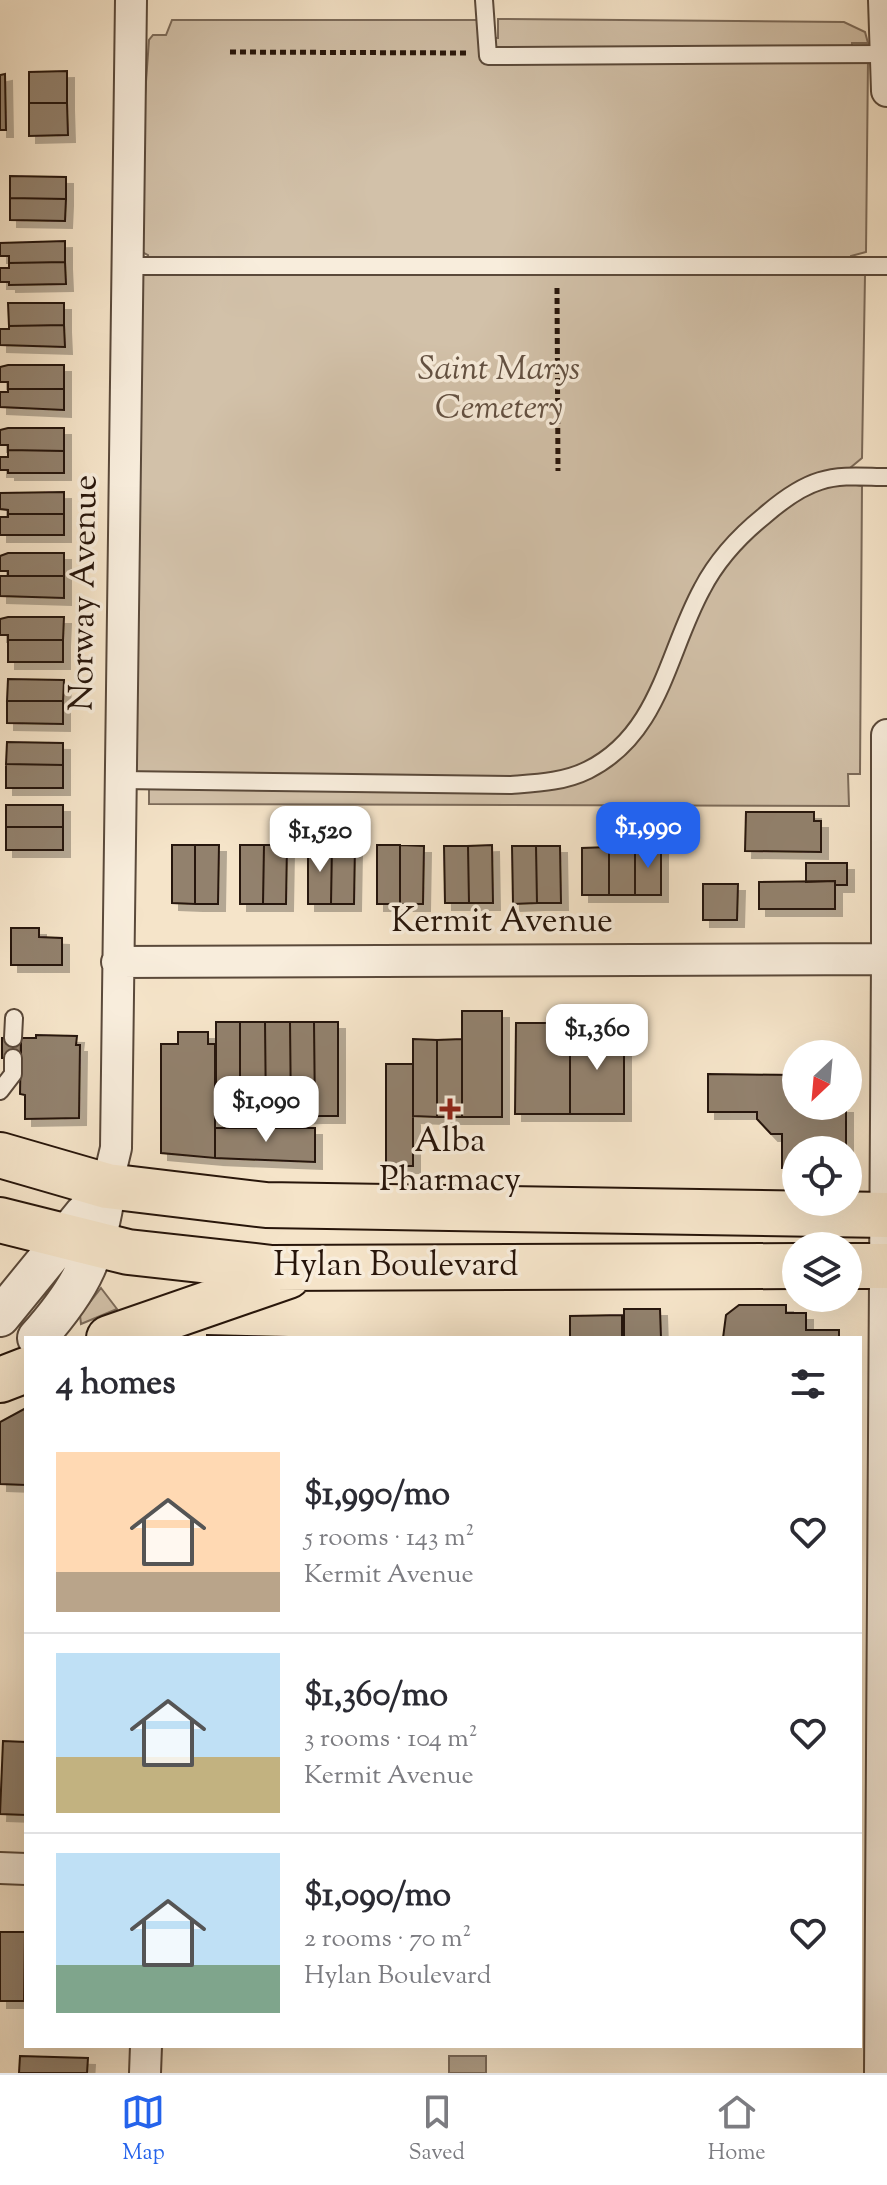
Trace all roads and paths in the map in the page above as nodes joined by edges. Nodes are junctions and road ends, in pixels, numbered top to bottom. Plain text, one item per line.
1 (131, 0) edge
2 (484, 0) edge
3 (884, 0) edge
4 (230, 52) dead end
5 (486, 53) junction
6 (886, 54) edge
7 (887, 91) edge
8 (127, 266) junction
9 (557, 266) junction
10 (887, 266) edge
11 (558, 471) dead end
12 (887, 477) edge
13 (887, 735) edge
14 (121, 780) junction
15 (886, 864) edge
16 (887, 960) edge
17 (117, 962) junction
18 (14, 1018) dead end
19 (13, 1038) dead end
20 (13, 1058) dead end
21 (0, 1091) edge
22 (0, 1155) edge
23 (107, 1186) junction
24 (886, 1215) edge
25 (0, 1220) edge
26 (81, 1242) junction
27 (782, 1266) edge
28 (873, 1266) edge
29 (309, 1269) junction
30 (0, 1317) edge
31 (165, 1328) edge
32 (39, 1336) edge
33 (120, 1336) edge
34 (24, 1352) edge
35 (24, 1371) edge
36 (0, 1373) edge
37 (0, 1380) edge
38 (878, 1512) edge
39 (0, 1868) edge
40 (24, 1869) edge
41 (876, 1873) edge
42 (146, 2048) edge
43 (145, 2073) edge
44 (880, 2073) edge

1 - 8 street, Norway Avenue
2 - 5 lane
3 - 6 street
4 - 5 path
5 - 6 lane
6 - 7 street
8 - 9 lane
8 - 14 street, Norway Avenue
9 - 10 lane
9 - 11 path
12 - 14 lane
13 - 15 street
14 - 17 street, Norway Avenue
15 - 16 street
16 - 17 street, Kermit Avenue
16 - 24 street
17 - 23 street, Norway Avenue
18 - 19 lane
20 - 21 lane
22 - 23 main road, Hylan Boulevard
23 - 24 main road, Hylan Boulevard
23 - 26 street
24 - 28 street
25 - 26 main road, Hylan Boulevard
26 - 29 main road, Hylan Boulevard
26 - 30 street
26 - 32 street
27 - 29 main road, Hylan Boulevard
28 - 38 street
29 - 31 main road
31 - 33 main road
34 - 36 street
35 - 37 main road
38 - 41 street
39 - 40 street
41 - 44 street
42 - 43 street

